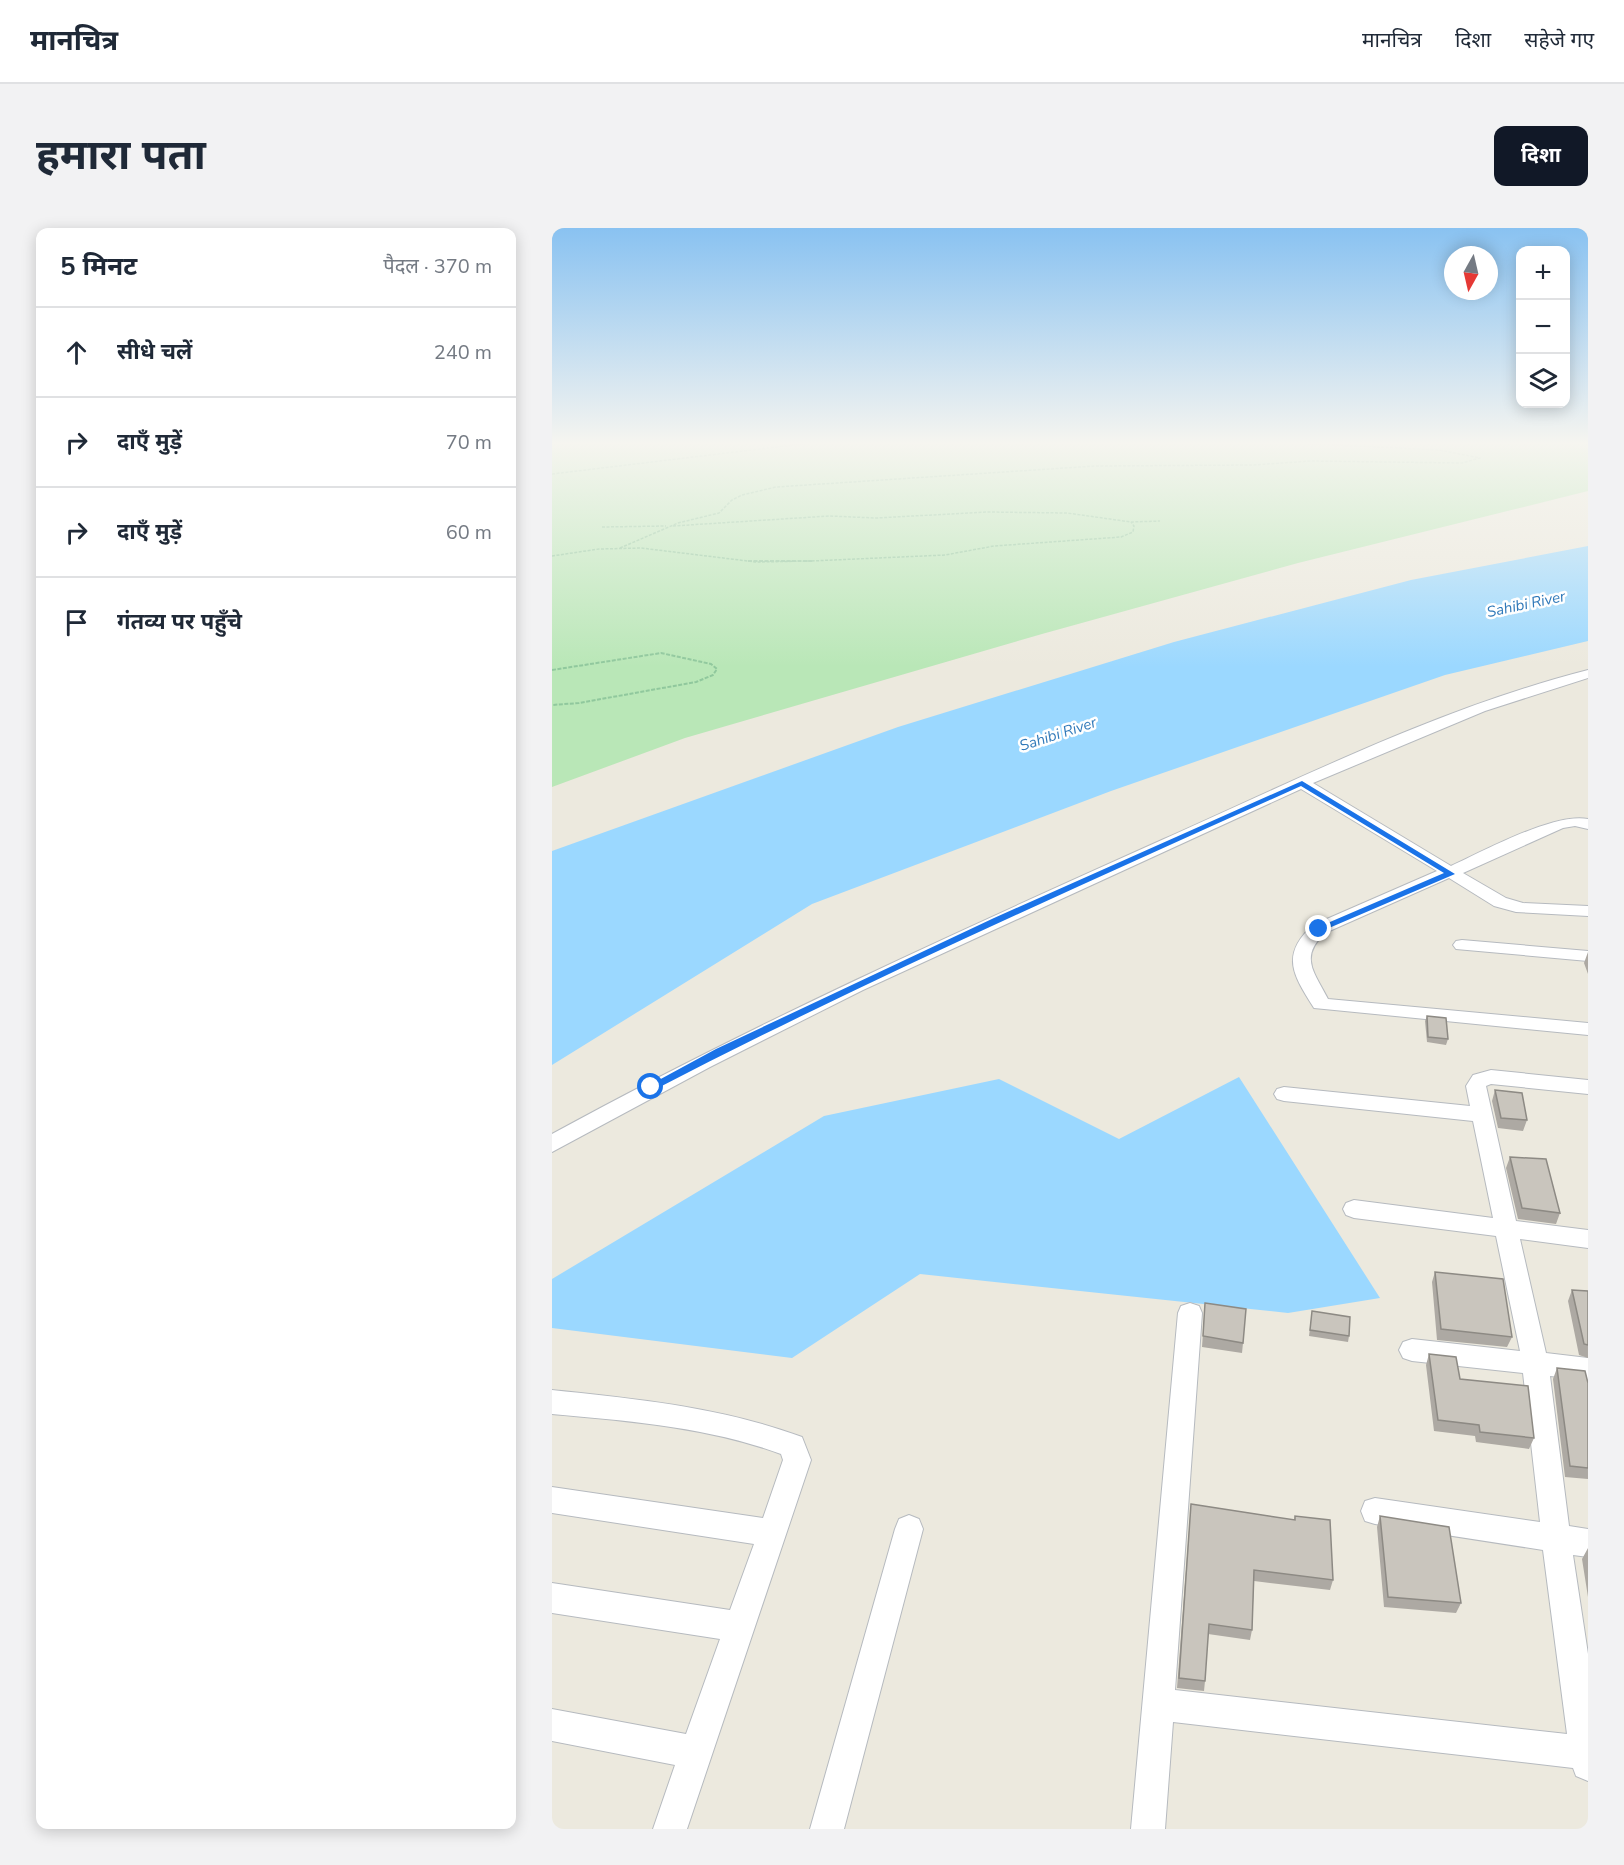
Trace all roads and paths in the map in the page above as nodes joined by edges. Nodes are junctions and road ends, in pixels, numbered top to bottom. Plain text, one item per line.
1 (701, 518) edge
2 (802, 518) edge
3 (1101, 518) edge
4 (1160, 521) dead end
5 (1131, 522) junction
6 (669, 526) junction
7 (602, 527) dead end
8 (620, 548) junction
9 (552, 556) edge
10 (552, 670) edge
11 (1588, 674) edge
12 (552, 705) edge
13 (1302, 783) junction
14 (1588, 824) edge
15 (1451, 874) junction
16 (1588, 911) edge
17 (1462, 945) dead end
18 (1588, 956) edge
19 (1588, 1029) edge
20 (1588, 1087) edge
21 (1284, 1094) dead end
22 (1481, 1115) junction
23 (552, 1144) edge
24 (1354, 1209) dead end
25 (1507, 1229) junction
26 (1588, 1239) edge
27 (1190, 1313) dead end
28 (1412, 1350) dead end
29 (1535, 1362) junction
30 (1588, 1369) edge
31 (552, 1402) edge
32 (552, 1500) edge
33 (1375, 1511) dead end
34 (909, 1529) dead end
35 (773, 1533) junction
36 (1556, 1539) junction
37 (1588, 1543) edge
38 (552, 1598) edge
39 (740, 1627) junction
40 (1159, 1704) junction
41 (552, 1725) edge
42 (696, 1752) junction
43 (1587, 1756) edge
44 (670, 1829) edge
45 (827, 1829) edge
46 (1148, 1829) edge

1 - 6 path
2 - 6 path
3 - 5 path
4 - 5 path
5 - 8 path
6 - 7 path
6 - 8 path
8 - 9 path
10 - 12 path
11 - 13 street
13 - 15 street
13 - 23 street
14 - 15 street
15 - 16 street
15 - 19 street
17 - 18 street
20 - 22 street
21 - 22 street
22 - 25 street
24 - 25 street
25 - 26 street
25 - 29 street
27 - 40 street
28 - 29 street
29 - 30 street
29 - 36 street
31 - 35 street
32 - 35 street
33 - 36 street
34 - 45 street
35 - 39 street
36 - 37 street
36 - 43 street
38 - 39 street
39 - 42 street
40 - 43 street
40 - 46 street
41 - 42 street
42 - 44 street

